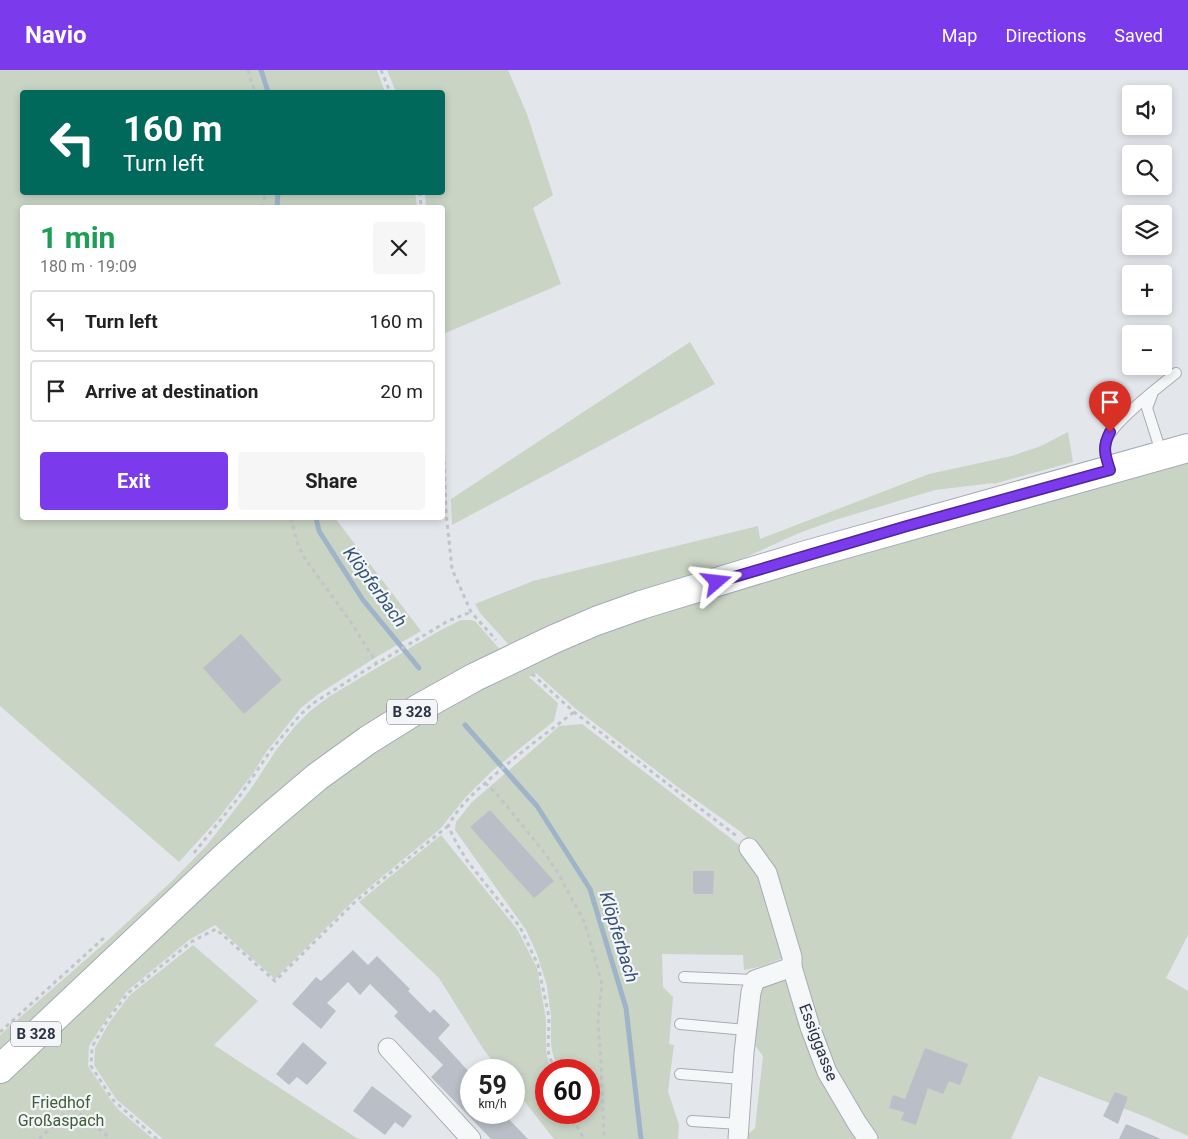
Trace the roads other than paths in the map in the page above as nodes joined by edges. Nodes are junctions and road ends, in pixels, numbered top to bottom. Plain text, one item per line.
1 (1176, 373) dead end
2 (1154, 391) junction
3 (1188, 448) edge
4 (1162, 456) junction
5 (1110, 470) junction
6 (749, 848) road end
7 (792, 967) junction
8 (684, 977) dead end
9 (755, 980) junction
10 (680, 1024) dead end
11 (746, 1030) junction
12 (388, 1048) dead end
13 (0, 1069) edge
14 (680, 1074) dead end
15 (742, 1079) junction
16 (692, 1121) dead end
17 (739, 1132) edge
18 (471, 1139) edge
19 (868, 1139) edge

1 - 2 lane
2 - 4 lane
2 - 5 lane
3 - 4 main road, B 328
4 - 5 main road, B 328
5 - 13 main road, B 328
6 - 7 street, Essiggasse
7 - 9 street
7 - 19 street, Essiggasse
8 - 9 lane
9 - 11 street
10 - 11 lane
11 - 15 street
12 - 18 street
14 - 15 lane
15 - 17 street
16 - 17 lane

